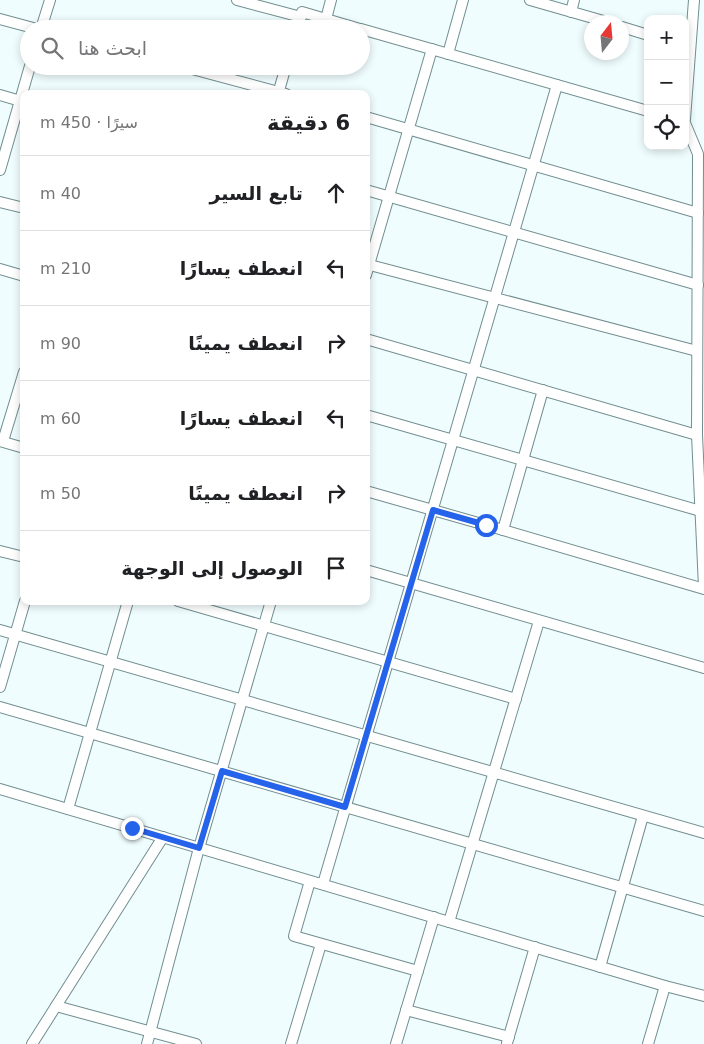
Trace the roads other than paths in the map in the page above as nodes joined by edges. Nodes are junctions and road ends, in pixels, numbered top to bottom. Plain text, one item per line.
1 (50, 0) edge
2 (237, 0) edge
3 (331, 0) edge
4 (464, 0) edge
5 (530, 0) edge
6 (574, 0) edge
7 (694, 0) edge
8 (571, 12) junction
9 (584, 16) edge
10 (301, 17) junction
11 (0, 19) edge
12 (326, 19) junction
13 (42, 20) edge
14 (300, 20) edge
15 (330, 20) edge
16 (20, 24) edge
17 (629, 29) edge
18 (370, 32) edge
19 (644, 33) edge
20 (689, 38) edge
21 (432, 49) junction
22 (448, 54) junction
23 (687, 60) edge
24 (28, 75) edge
25 (215, 75) edge
26 (284, 75) edge
27 (557, 85) junction
28 (25, 90) edge
29 (270, 90) edge
30 (282, 90) edge
31 (0, 95) edge
32 (20, 100) edge
33 (686, 105) edge
34 (20, 107) edge
35 (644, 110) edge
36 (370, 118) edge
37 (408, 129) junction
38 (689, 130) edge
39 (701, 154) edge
40 (533, 165) junction
41 (0, 170) edge
42 (370, 191) edge
43 (389, 197) junction
44 (0, 202) edge
45 (20, 207) edge
46 (698, 213) junction
47 (514, 232) junction
48 (370, 258) edge
49 (0, 269) edge
50 (370, 269) edge
51 (20, 275) edge
52 (698, 286) junction
53 (495, 298) junction
54 (370, 340) edge
55 (697, 351) junction
56 (474, 370) junction
57 (20, 384) edge
58 (543, 390) junction
59 (370, 416) edge
60 (697, 435) junction
61 (453, 440) junction
62 (1, 441) edge
63 (20, 447) edge
64 (523, 460) junction
65 (370, 492) edge
66 (433, 510) junction
67 (702, 512) edge
68 (503, 530) junction
69 (0, 551) edge
70 (20, 557) edge
71 (370, 571) edge
72 (411, 583) junction
73 (704, 588) edge
74 (24, 605) edge
75 (127, 605) edge
76 (192, 605) edge
77 (270, 605) edge
78 (539, 620) junction
79 (264, 626) junction
80 (0, 630) edge
81 (15, 634) junction
82 (110, 661) junction
83 (388, 662) junction
84 (704, 668) edge
85 (0, 687) edge
86 (516, 699) junction
87 (242, 700) junction
88 (0, 707) edge
89 (90, 733) junction
90 (366, 735) junction
91 (222, 771) junction
92 (494, 772) junction
93 (0, 789) edge
94 (345, 807) junction
95 (68, 808) junction
96 (643, 816) junction
97 (704, 833) edge
98 (164, 837) junction
99 (472, 844) junction
100 (199, 848) junction
101 (310, 881) junction
102 (323, 884) junction
103 (622, 888) junction
104 (704, 911) edge
105 (434, 917) junction
106 (449, 922) junction
107 (321, 944) junction
108 (535, 948) junction
109 (600, 967) junction
110 (418, 971) junction
111 (666, 986) junction
112 (704, 996) edge
113 (56, 1006) junction
114 (406, 1010) junction
115 (150, 1032) junction
116 (508, 1041) edge
117 (32, 1044) edge
118 (147, 1044) edge
119 (196, 1044) edge
120 (291, 1044) edge
121 (396, 1044) edge
122 (648, 1044) edge

1 - 13 street
2 - 10 street
3 - 12 street
4 - 22 street
5 - 8 street
6 - 8 street
7 - 20 street
8 - 9 street
10 - 12 street
10 - 14 street
11 - 16 street
12 - 15 street
17 - 19 street
18 - 21 street
21 - 22 street
21 - 37 street
22 - 27 street
23 - 33 street
24 - 28 street
25 - 29 street
26 - 30 street
27 - 35 street
27 - 40 street
31 - 32 street
34 - 41 street
36 - 37 street
37 - 40 street
37 - 43 street
38 - 39 street
39 - 46 street
40 - 46 street
40 - 47 street
42 - 43 street
43 - 47 street
43 - 48 street
44 - 45 street
46 - 52 street
47 - 52 street
47 - 53 street
49 - 51 street
50 - 53 street
52 - 55 street
53 - 55 street
53 - 56 street
54 - 56 street
55 - 60 street
56 - 58 street
56 - 61 street
57 - 62 street
58 - 60 street
58 - 64 street
59 - 61 street
60 - 67 street
61 - 64 street
61 - 66 street
62 - 63 street
64 - 67 street
64 - 68 street
65 - 66 street
66 - 68 street
66 - 72 street
67 - 73 street
68 - 73 street
69 - 70 street
71 - 72 street
72 - 78 street
72 - 83 street
74 - 81 street
75 - 82 street
76 - 79 street
77 - 79 street
78 - 84 street
78 - 86 street
79 - 83 street
79 - 87 street
80 - 81 street
81 - 82 street
81 - 85 street
82 - 87 street
82 - 89 street
83 - 86 street
83 - 90 street
86 - 92 street
87 - 90 street
87 - 91 street
88 - 89 street
89 - 91 street
89 - 95 street
90 - 92 street
90 - 94 street
91 - 94 street
91 - 100 street
92 - 96 street
92 - 99 street
93 - 95 street
94 - 99 street
94 - 102 street
95 - 98 street
96 - 97 street
96 - 103 street
98 - 100 street
98 - 113 street
99 - 103 street
99 - 106 street
100 - 101 street
100 - 115 street
101 - 102 street
101 - 107 street
102 - 105 street
103 - 104 street
103 - 109 street
105 - 106 street
105 - 110 street
106 - 108 street
107 - 110 street
107 - 120 street
108 - 109 street
108 - 116 street
109 - 111 street
110 - 114 street
111 - 112 street
111 - 122 street
113 - 115 street
113 - 117 street
114 - 116 street
114 - 121 street
115 - 118 street
115 - 119 street

